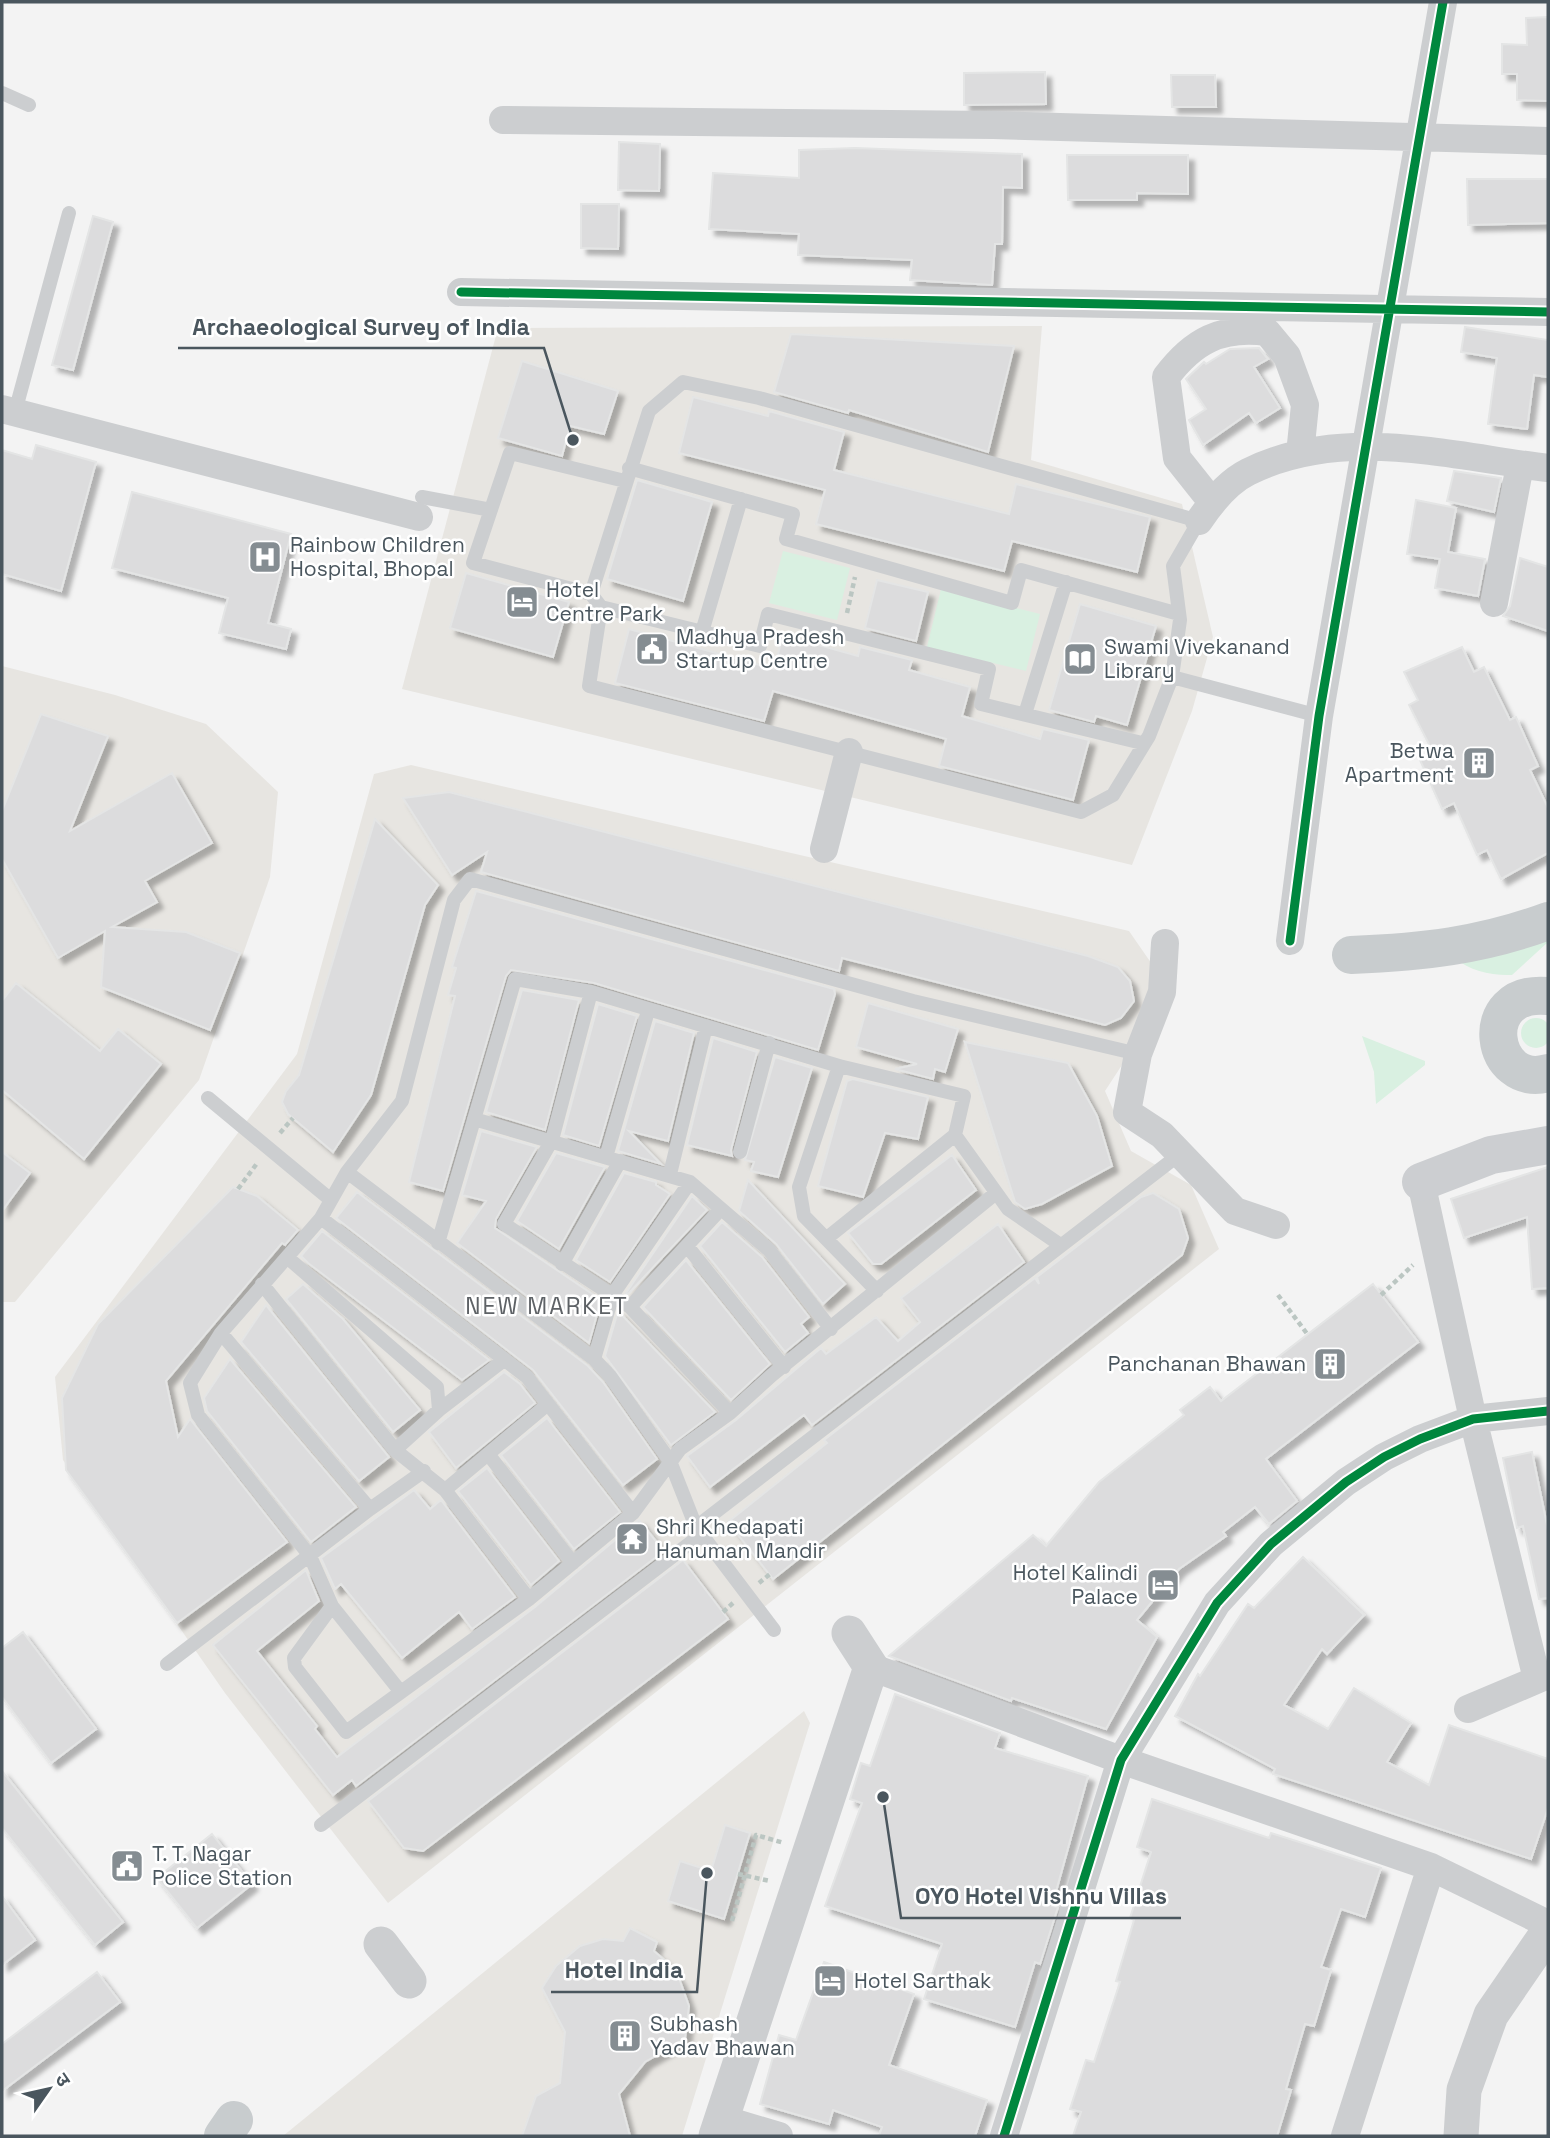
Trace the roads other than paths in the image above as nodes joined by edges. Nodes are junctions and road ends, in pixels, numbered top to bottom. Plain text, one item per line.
1 (1443, 2) edge
2 (2, 93) edge
3 (29, 104) dead end
4 (503, 120) dead end
5 (1418, 138) junction
6 (1548, 141) edge
7 (69, 213) dead end
8 (461, 292) dead end
9 (1390, 309) junction
10 (1548, 312) edge
11 (8, 411) edge
12 (1367, 447) junction
13 (1300, 454) junction
14 (1520, 465) junction
15 (1548, 468) edge
16 (627, 474) junction
17 (741, 499) junction
18 (421, 507) joint
19 (491, 510) junction
20 (1205, 511) junction
21 (1066, 583) junction
22 (591, 594) junction
23 (1494, 603) dead end
24 (601, 607) junction
25 (1179, 614) junction
26 (702, 632) junction
27 (1172, 677) junction
28 (1025, 714) junction
29 (1320, 716) junction
30 (1142, 743) junction
31 (849, 752) junction
32 (824, 849) dead end
33 (1548, 921) edge
34 (1290, 941) dead end
35 (1165, 943) dead end
36 (1351, 955) dead end
37 (1543, 991) edge
38 (591, 992) junction
39 (648, 1011) junction
40 (706, 1026) junction
41 (769, 1043) junction
42 (1138, 1054) junction
43 (839, 1066) junction
44 (1548, 1073) edge
45 (208, 1098) dead end
46 (474, 1119) junction
47 (955, 1135) junction
48 (552, 1140) junction
49 (1548, 1145) edge
50 (740, 1153) dead end
51 (1180, 1154) junction
52 (613, 1159) junction
53 (346, 1172) junction
54 (670, 1174) junction
55 (690, 1182) junction
56 (1421, 1182) joint
57 (996, 1193) junction
58 (331, 1200) junction
59 (720, 1210) junction
60 (321, 1218) junction
61 (1276, 1225) dead end
62 (827, 1238) junction
63 (438, 1243) junction
64 (1059, 1244) junction
65 (687, 1246) junction
66 (288, 1258) junction
67 (562, 1264) junction
68 (262, 1284) junction
69 (877, 1291) junction
70 (613, 1294) junction
71 (630, 1307) junction
72 (831, 1329) junction
73 (221, 1333) junction
74 (594, 1359) junction
75 (504, 1360) junction
76 (784, 1367) junction
77 (548, 1404) junction
78 (439, 1410) junction
79 (1548, 1411) edge
80 (730, 1413) junction
81 (1473, 1419) junction
82 (395, 1450) junction
83 (488, 1454) junction
84 (670, 1461) junction
85 (424, 1471) junction
86 (445, 1490) junction
87 (370, 1509) junction
88 (633, 1513) junction
89 (699, 1531) junction
90 (310, 1556) junction
91 (573, 1563) junction
92 (529, 1599) junction
93 (332, 1606) junction
94 (774, 1630) dead end
95 (849, 1633) dead end
96 (167, 1664) dead end
97 (871, 1667) junction
98 (1543, 1677) edge
99 (400, 1691) junction
100 (1468, 1709) dead end
101 (1121, 1760) junction
102 (321, 1825) dead end
103 (1431, 1867) junction
104 (1548, 1924) edge
105 (1548, 1932) edge
106 (381, 1944) dead end
107 (409, 1981) dead end
108 (719, 2127) edge
109 (779, 2136) edge
110 (1004, 2136) edge
111 (1345, 2136) edge
112 (1461, 2136) edge

1 - 5 street
2 - 3 lane
4 - 5 street
5 - 6 street
5 - 9 street
7 - 11 lane
8 - 9 street
9 - 10 street
9 - 12 street
11 - 18 street
12 - 13 street
12 - 14 street
12 - 29 street
13 - 20 street
13 - 20 street
14 - 15 street
14 - 23 street
16 - 17 lane
16 - 19 lane
16 - 20 lane
16 - 22 lane
17 - 21 lane
17 - 26 lane
18 - 19 lane
19 - 22 lane
20 - 25 lane
21 - 25 lane
21 - 28 lane
22 - 24 lane
24 - 26 lane
24 - 31 lane
25 - 27 lane
26 - 28 lane
27 - 29 lane
27 - 30 lane
28 - 30 lane
29 - 34 street
30 - 31 lane
31 - 32 street
33 - 36 main road
35 - 42 street
37 - 44 main road
38 - 39 lane
38 - 46 lane
38 - 48 lane
39 - 40 lane
39 - 52 lane
40 - 41 lane
40 - 54 lane
41 - 43 lane
41 - 50 lane
42 - 51 street
42 - 53 lane
43 - 47 lane
43 - 62 lane
45 - 58 lane
46 - 48 lane
46 - 63 lane
47 - 57 lane
47 - 62 lane
48 - 52 lane
48 - 67 lane
49 - 56 main road
51 - 61 street
51 - 64 lane
52 - 54 lane
52 - 67 lane
53 - 58 lane
53 - 63 lane
54 - 55 lane
55 - 59 lane
55 - 70 lane
56 - 81 street
57 - 64 lane
57 - 69 lane
58 - 60 lane
59 - 65 lane
59 - 72 lane
60 - 66 lane
60 - 75 lane
62 - 69 lane
63 - 74 lane
64 - 89 lane
65 - 71 lane
65 - 76 lane
66 - 68 lane
66 - 78 lane
67 - 70 lane
68 - 73 lane
68 - 82 lane
69 - 72 lane
70 - 71 lane
70 - 74 lane
71 - 80 lane
72 - 76 lane
73 - 87 lane
73 - 90 lane
74 - 84 lane
75 - 77 lane
75 - 78 lane
76 - 80 lane
77 - 83 lane
77 - 88 lane
78 - 82 lane
79 - 81 street
80 - 84 lane
81 - 98 street
81 - 101 street
82 - 85 lane
83 - 86 lane
83 - 91 lane
84 - 88 lane
84 - 89 lane
85 - 86 lane
85 - 87 lane
86 - 92 lane
87 - 90 lane
88 - 91 lane
89 - 94 lane
89 - 102 lane
90 - 93 lane
90 - 96 lane
91 - 92 lane
92 - 99 lane
93 - 99 lane
93 - 99 lane
95 - 97 street
97 - 101 street
97 - 108 street
98 - 100 street
101 - 103 street
101 - 110 street
103 - 104 street
103 - 111 street
105 - 112 street
106 - 107 street
108 - 109 street

